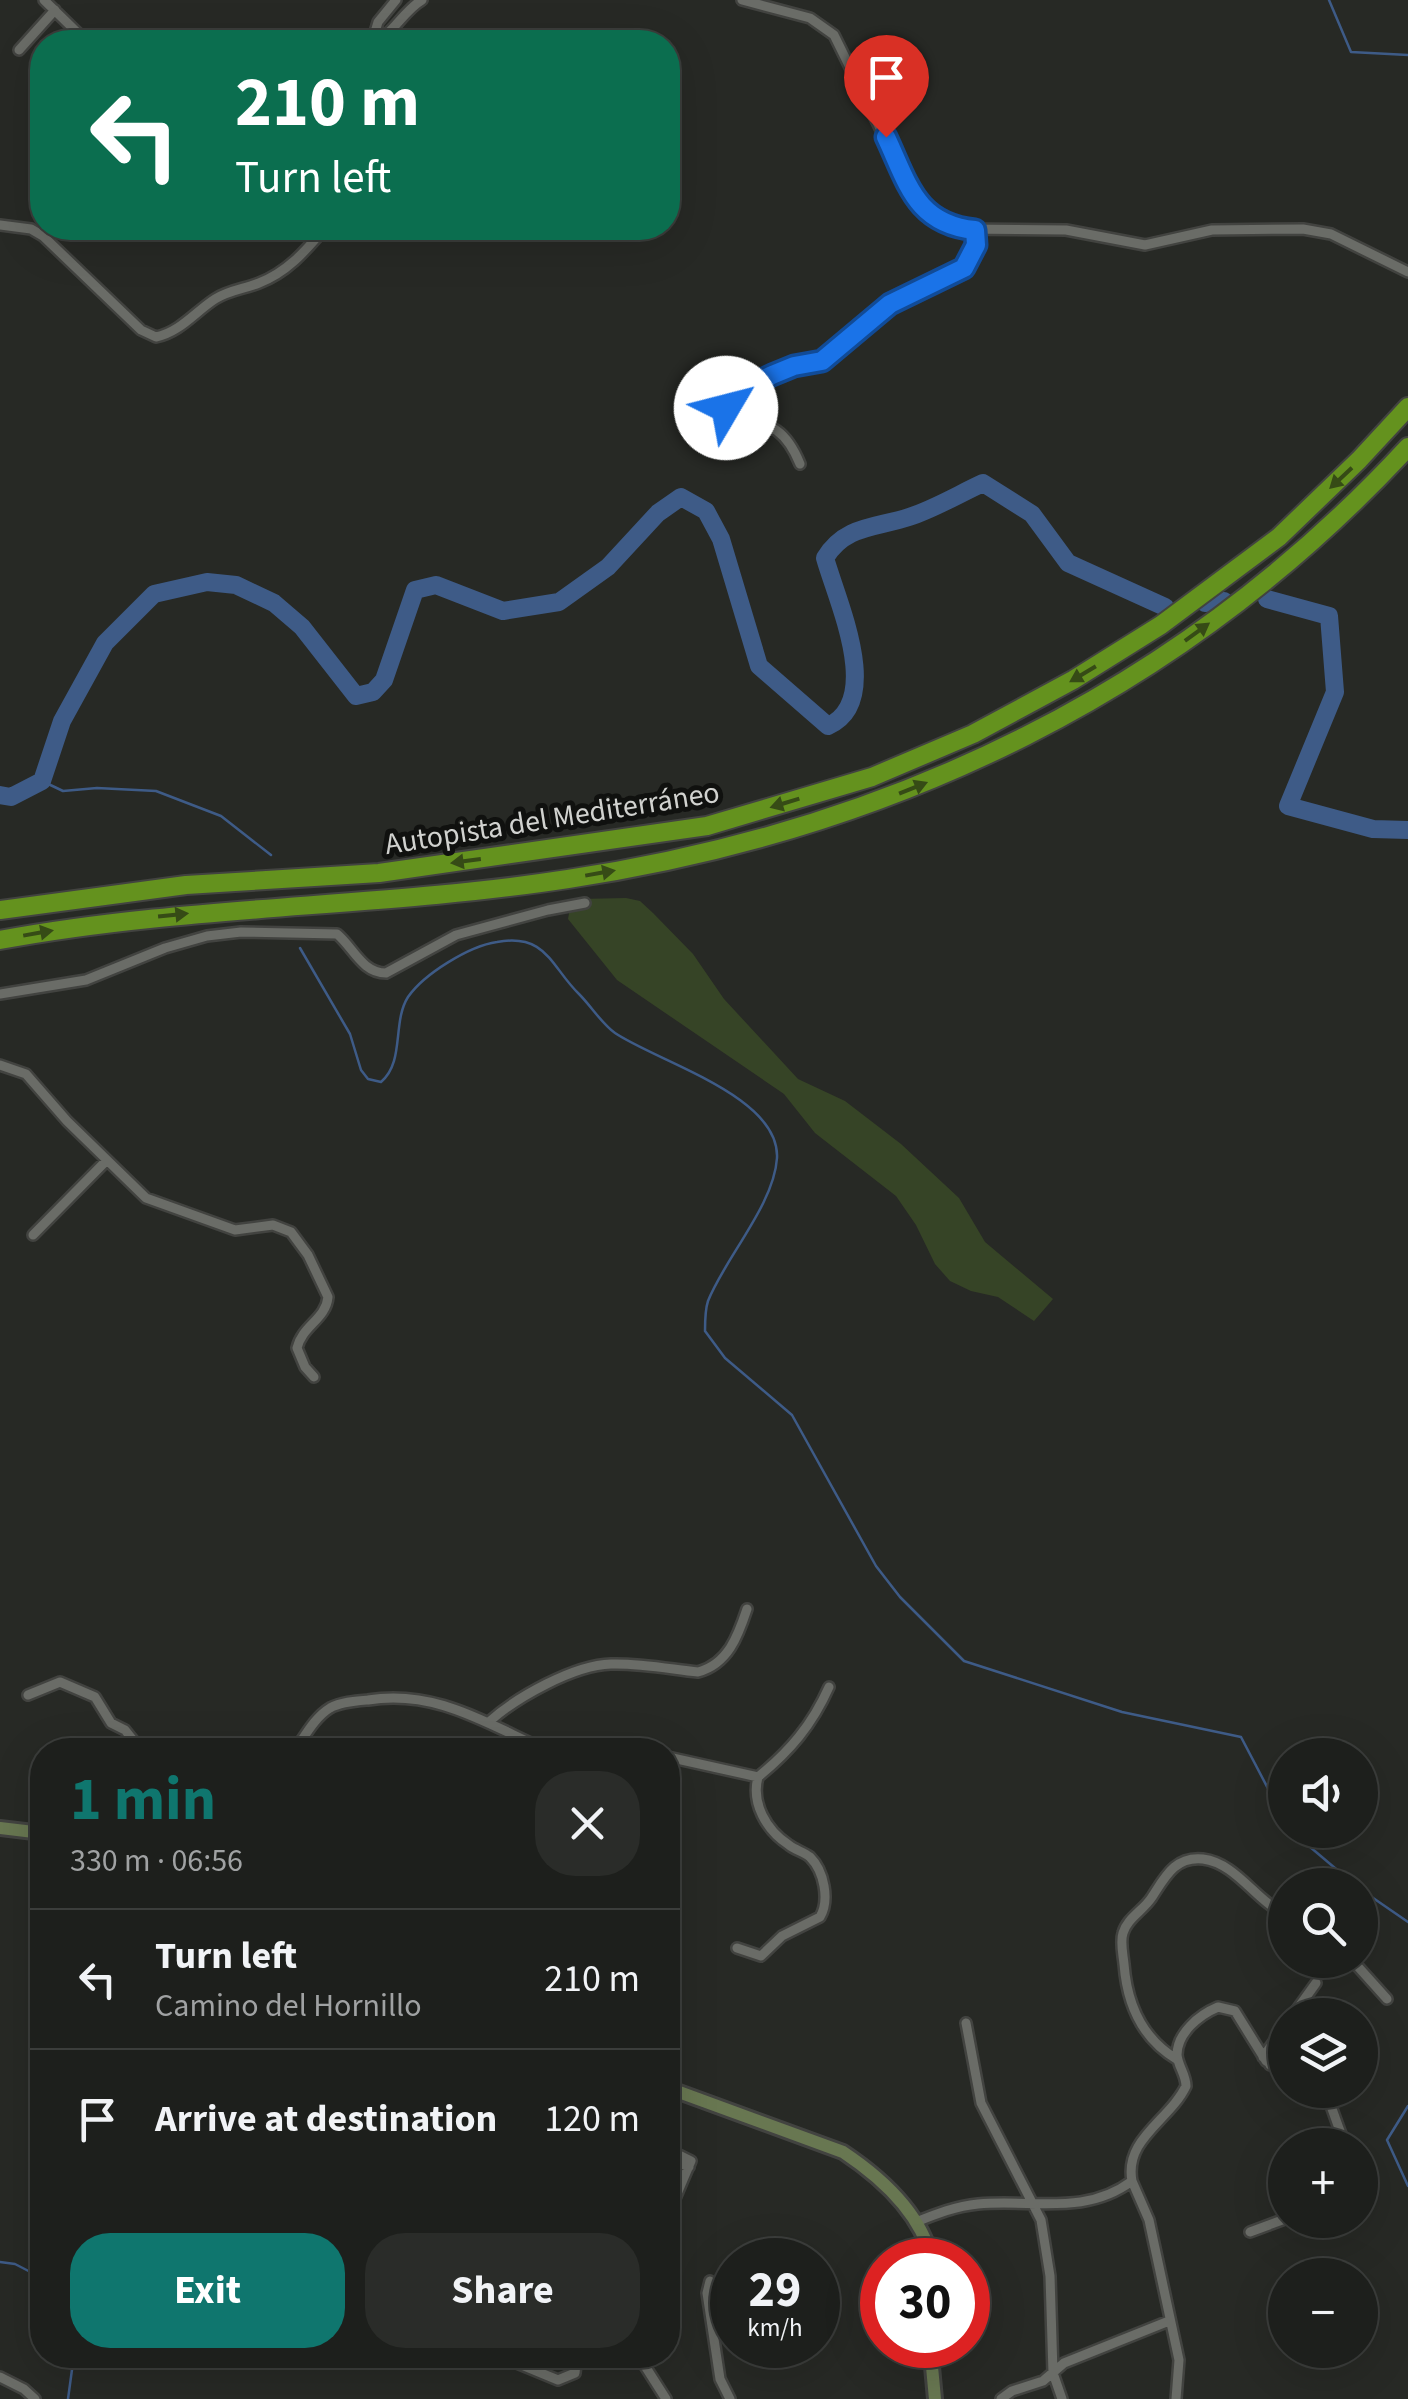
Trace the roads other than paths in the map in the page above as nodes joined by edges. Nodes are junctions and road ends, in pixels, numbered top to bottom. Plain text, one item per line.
1 (44, 0) edge
2 (396, 0) edge
3 (422, 0) edge
4 (742, 0) edge
5 (55, 10) junction
6 (38, 30) edge
7 (75, 30) edge
8 (376, 30) edge
9 (390, 30) edge
10 (30, 39) edge
11 (20, 50) dead end
12 (0, 225) edge
13 (30, 229) edge
14 (975, 230) junction
15 (46, 240) edge
16 (314, 240) edge
17 (1408, 272) edge
18 (1408, 407) edge
19 (1408, 447) edge
20 (800, 464) dead end
21 (585, 904) dead end
22 (0, 910) edge
23 (0, 940) edge
24 (0, 994) edge
25 (0, 1065) edge
26 (106, 1161) junction
27 (33, 1235) dead end
28 (314, 1377) dead end
29 (747, 1610) dead end
30 (829, 1686) dead end
31 (28, 1695) dead end
32 (490, 1721) junction
33 (132, 1738) edge
34 (305, 1738) edge
35 (523, 1738) edge
36 (680, 1760) edge
37 (758, 1777) junction
38 (0, 1828) edge
39 (30, 1831) edge
40 (1268, 1905) edge
41 (736, 1948) dead end
42 (1368, 1978) edge
43 (1316, 1983) dead end
44 (1305, 1998) edge
45 (1387, 1999) dead end
46 (966, 2023) dead end
47 (1178, 2060) junction
48 (1267, 2061) edge
49 (680, 2092) edge
50 (689, 2166) dead end
51 (1132, 2181) junction
52 (680, 2187) edge
53 (1034, 2203) junction
54 (916, 2222) junction
55 (1268, 2225) edge
56 (1250, 2232) dead end
57 (923, 2238) edge
58 (710, 2281) dead end
59 (710, 2307) edge
60 (1169, 2321) junction
61 (529, 2368) edge
62 (575, 2368) edge
63 (646, 2368) edge
64 (718, 2368) edge
65 (932, 2368) edge
66 (1053, 2373) junction
67 (0, 2377) edge
68 (35, 2399) edge
69 (666, 2399) edge
70 (730, 2399) edge
71 (935, 2399) edge
72 (1001, 2399) edge
73 (1062, 2399) edge
74 (1176, 2399) edge

1 - 5 street
2 - 8 street
3 - 9 street
4 - 14 street
5 - 6 street
5 - 7 street
10 - 11 street
12 - 13 street
14 - 17 street
14 - 20 street
15 - 16 street
18 -> 22 highway, Autopista del Mediterráneo
23 -> 19 highway, Autopista del Mediterráneo
21 - 24 street
25 - 26 street
26 - 27 street
26 - 28 street
29 - 32 street
30 - 37 street
31 - 33 street
32 - 34 street
32 - 35 street
36 - 37 street
37 - 41 street
38 - 39 main road
40 - 47 street
42 - 45 street
43 - 44 street
46 - 53 street
47 - 48 street
47 - 51 street
49 - 54 main road
50 - 52 street
51 - 53 street
51 - 60 street
53 - 54 street
53 - 66 street
54 - 57 main road
55 - 56 street
58 - 59 street
60 - 66 street
60 - 74 street
61 - 62 street
63 - 69 street
64 - 70 street
65 - 71 main road
66 - 72 street
66 - 73 street
67 - 68 street

